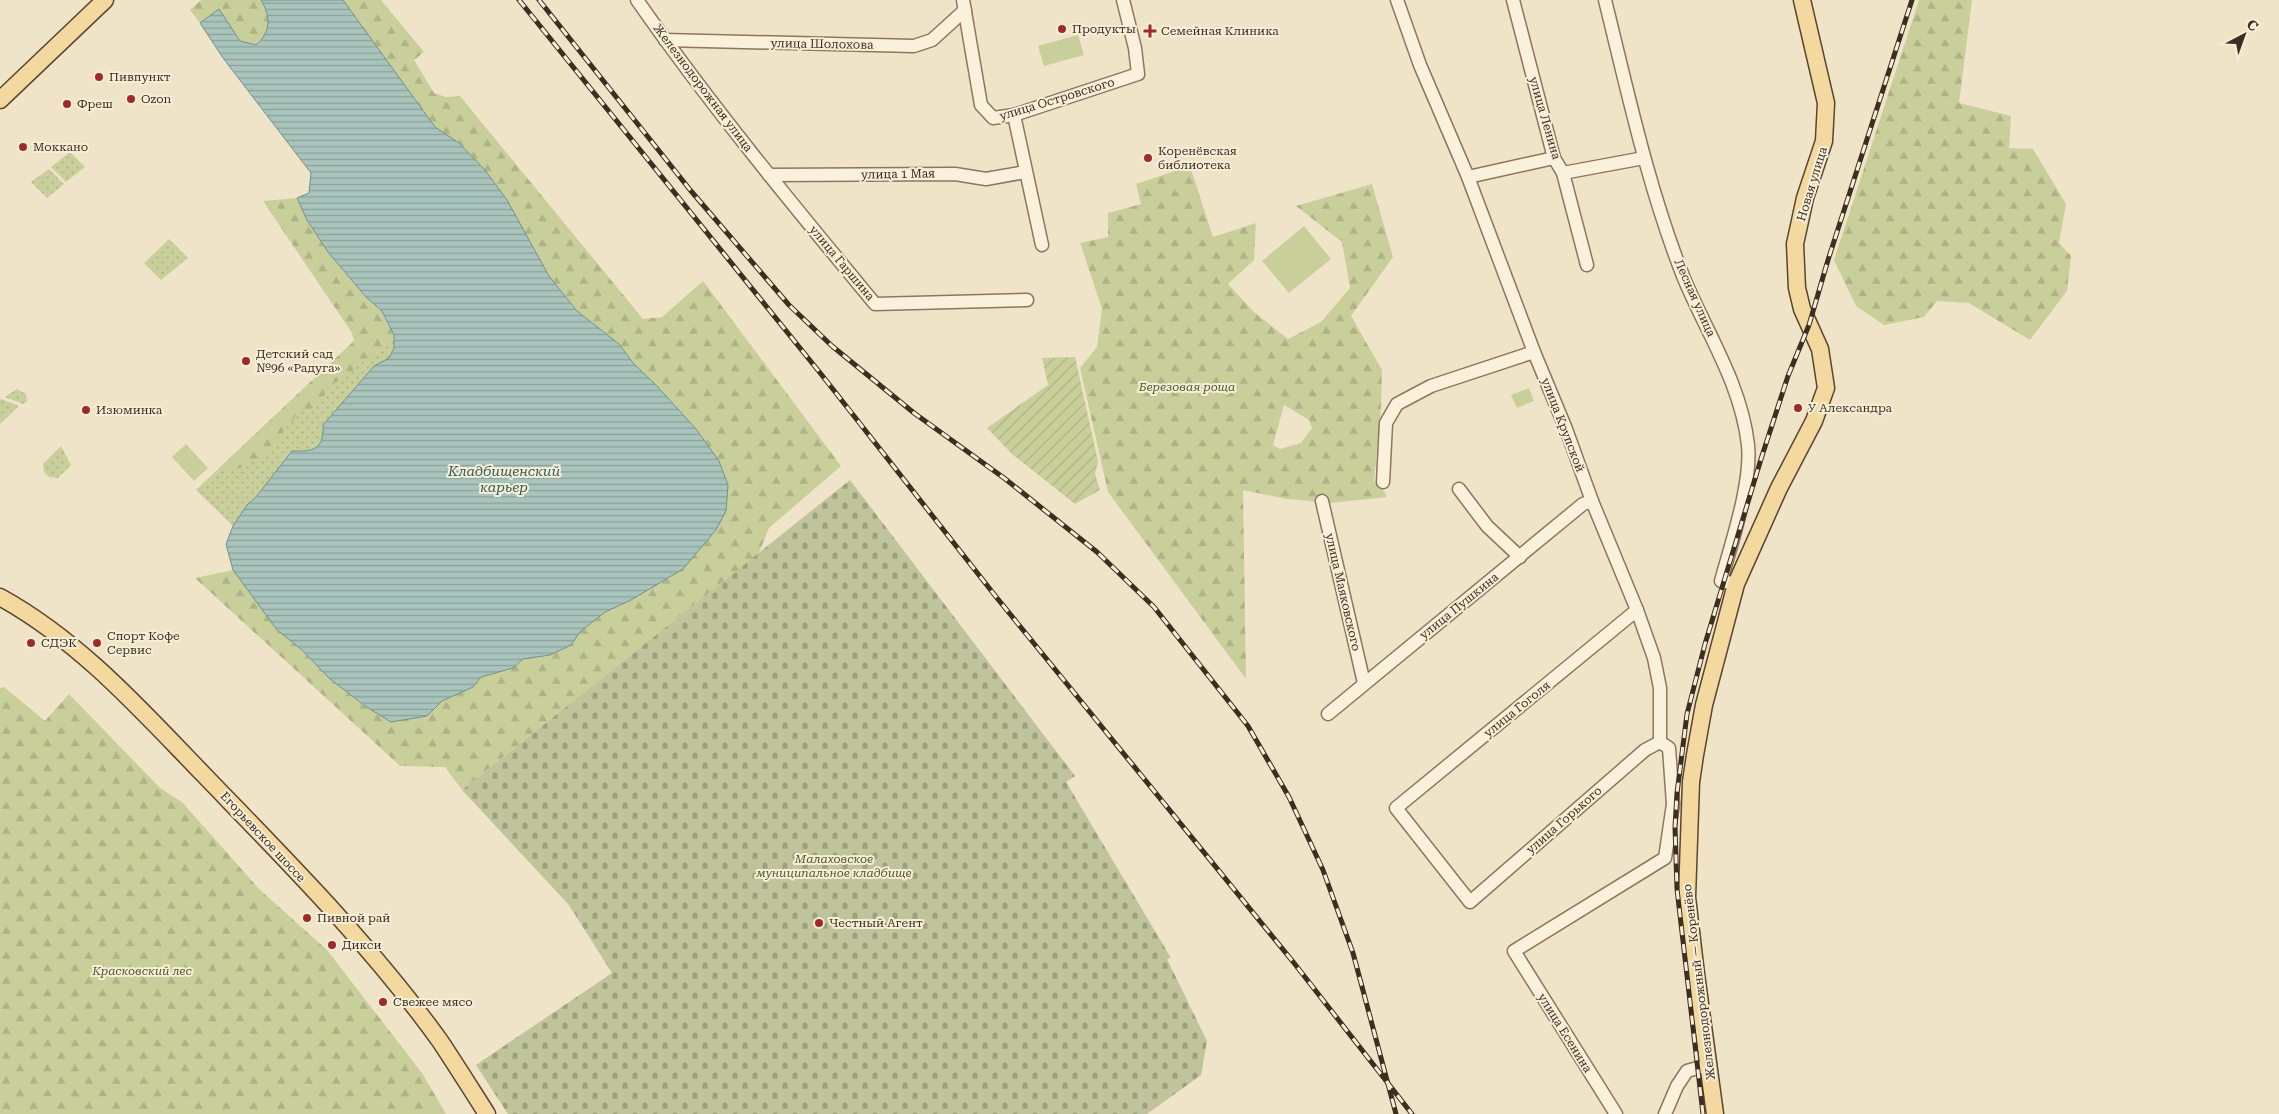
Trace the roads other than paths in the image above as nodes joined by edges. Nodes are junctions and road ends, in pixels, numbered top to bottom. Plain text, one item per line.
1 (105, 0) edge
2 (638, 0) edge
3 (1123, 0) edge
4 (1397, 0) edge
5 (1513, 0) edge
6 (1605, 0) edge
7 (1802, 0) edge
8 (964, 5) edge
9 (665, 40) junction
10 (0, 100) edge
11 (1014, 114) junction
12 (1554, 158) junction
13 (1644, 158) junction
14 (1025, 172) junction
15 (1563, 173) junction
16 (769, 175) junction
17 (1468, 176) junction
18 (1042, 245) dead end
19 (1587, 265) dead end
20 (1027, 300) dead end
21 (1802, 309) joint
22 (1534, 352) junction
23 (1383, 482) dead end
24 (1459, 489) dead end
25 (1322, 501) dead end
26 (1592, 501) junction
27 (1520, 556) junction
28 (1736, 584) junction
29 (0, 597) edge
30 (1637, 610) junction
31 (1364, 683) junction
32 (1328, 714) dead end
33 (1660, 742) junction
34 (1470, 902) joint
35 (1514, 951) joint
36 (1708, 1065) junction
37 (487, 1114) edge
38 (1616, 1114) edge
39 (1665, 1114) edge
40 (1716, 1114) edge

1 - 10 main road
2 - 9 street, Железнодорожная улица
3 - 11 street, улица Островского
4 - 17 street, улица Крупской
5 - 12 street, улица Ленина
6 - 13 street, Лесная улица
7 - 21 main road, Новая улица
8 - 9 street, улица Шолохова
8 - 11 street, улица Островского
9 - 16 street, Железнодорожная улица
11 - 14 street
12 - 15 street, улица Ленина
12 - 17 street
13 - 15 street
13 - 28 street, Лесная улица
14 - 16 street, улица 1 Мая
14 - 18 street
15 - 19 street, улица Ленина
16 - 20 street, улица Гаршина
17 - 22 street, улица Крупской
21 - 28 main road, Железнодорожный — Коренёво
22 - 23 street
22 - 26 street, улица Крупской
24 - 27 street
25 - 31 street, улица Маяковского
26 - 27 street, улица Пушкина
26 - 30 street, улица Крупской
27 - 31 street, улица Пушкина
28 - 36 main road, Железнодорожный — Коренёво
29 - 37 main road, Егорьевское шоссе
30 - 33 street, улица Крупской
30 - 34 street, улица Гоголя
31 - 32 street, улица Пушкина
33 - 34 street, улица Горького
33 - 35 street, улица Крупской
35 - 38 street, улица Есенина
36 - 39 street
36 - 40 main road, Железнодорожный — Коренёво

